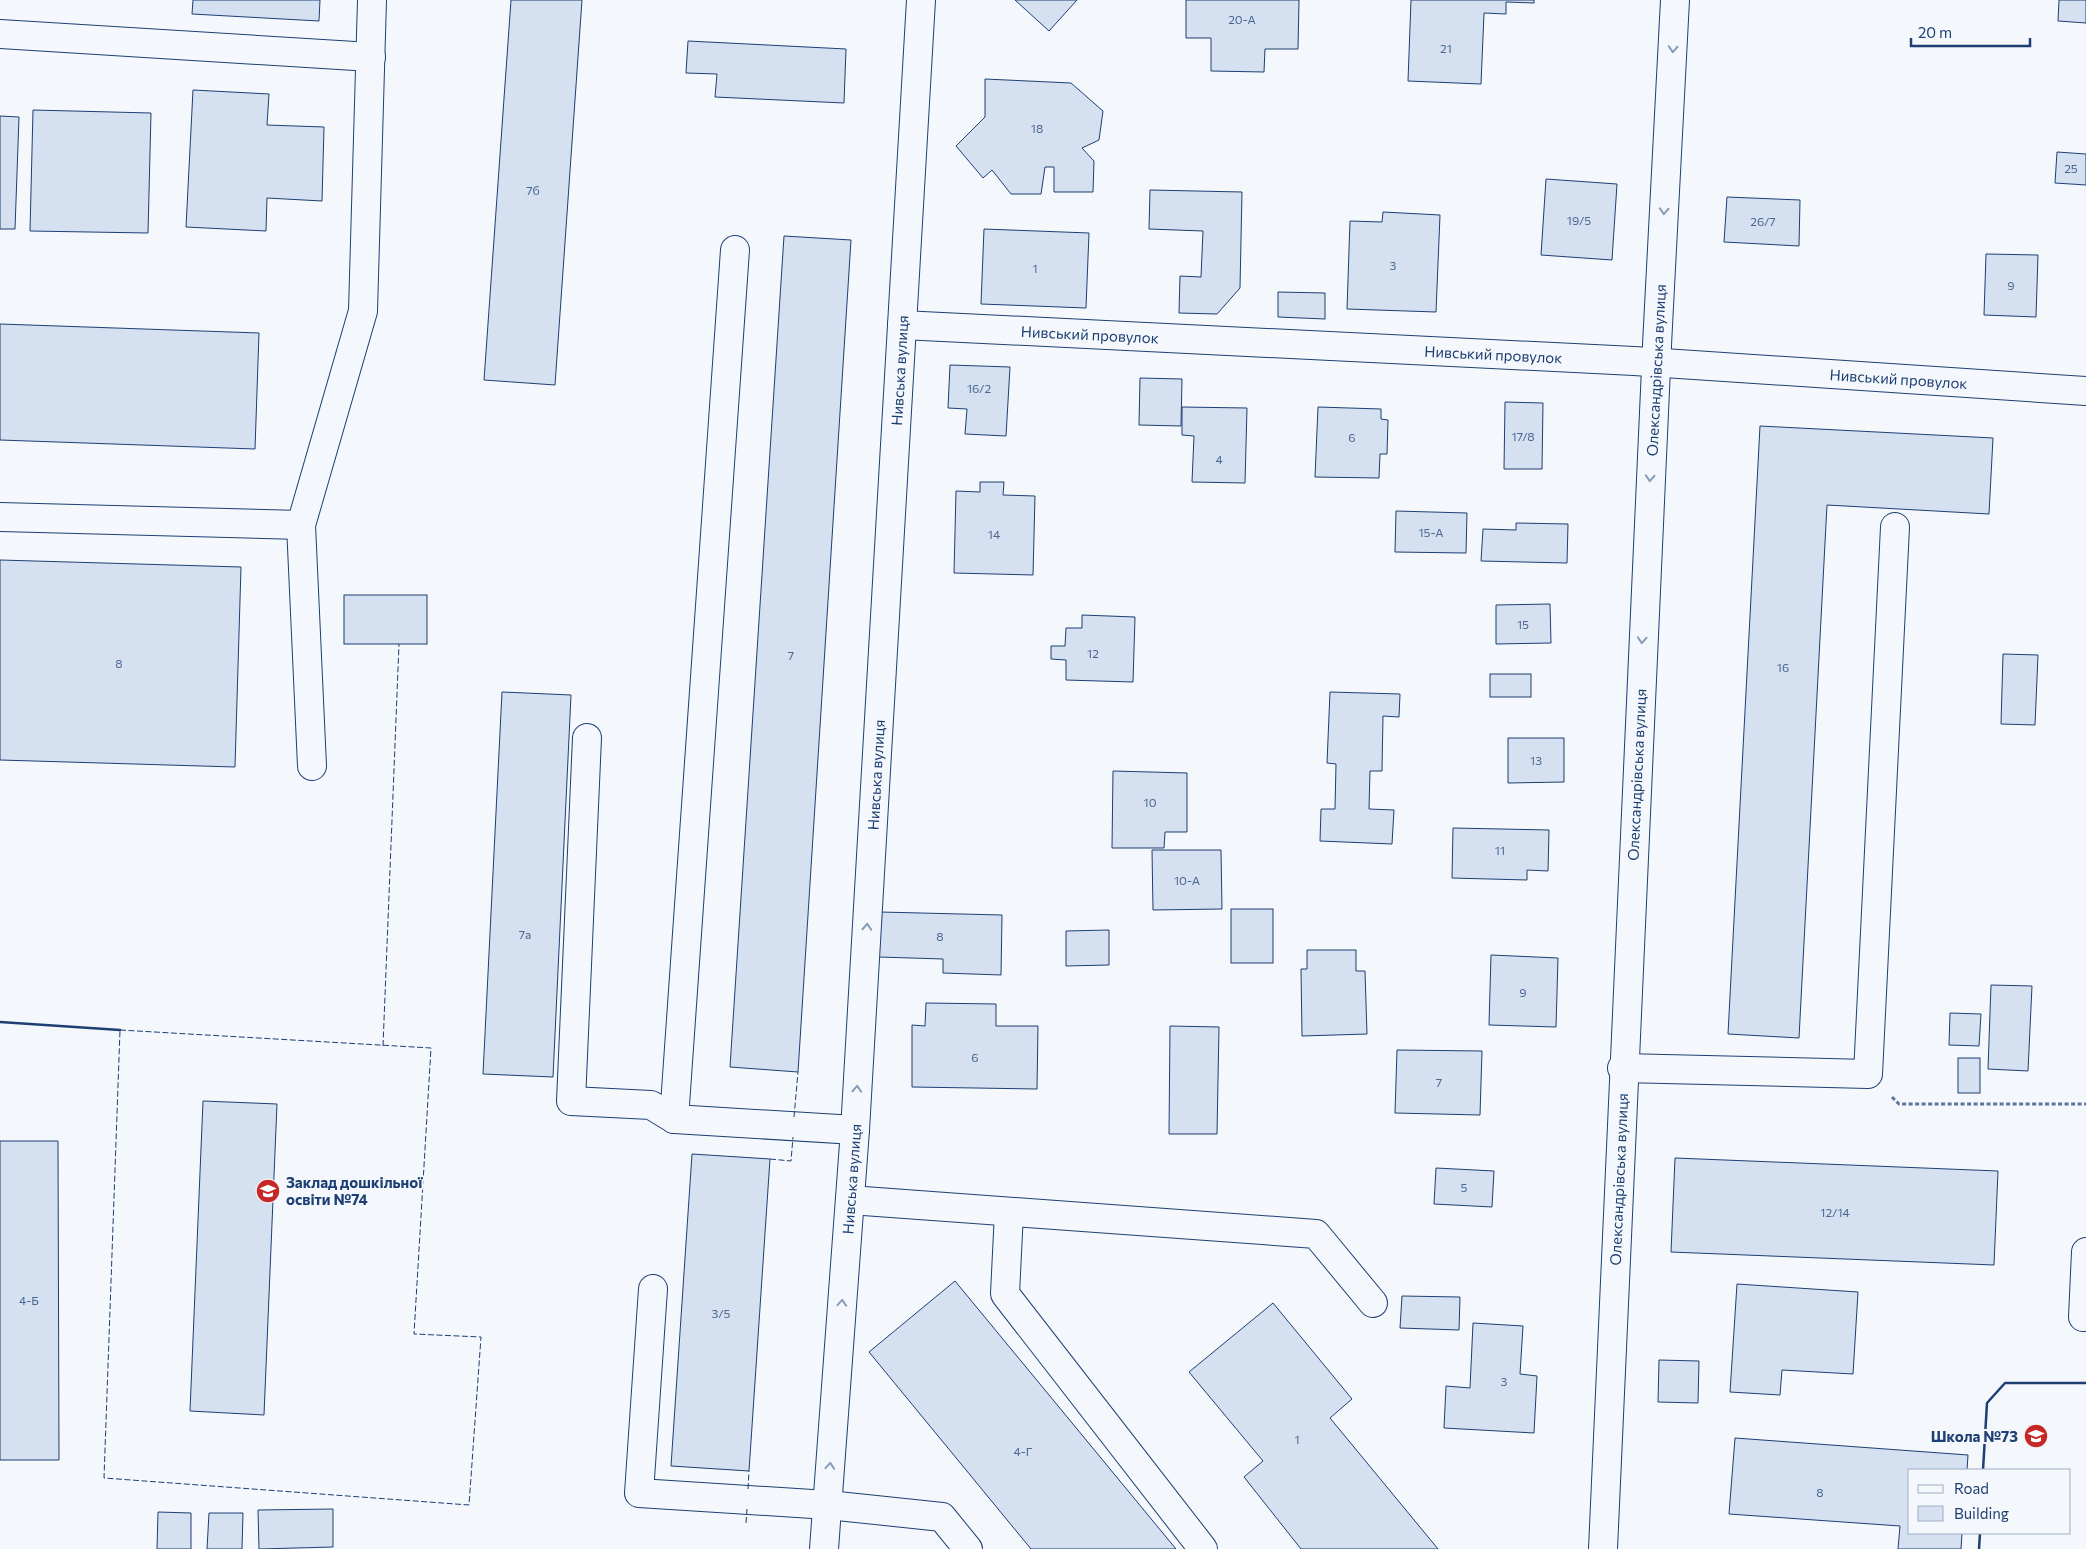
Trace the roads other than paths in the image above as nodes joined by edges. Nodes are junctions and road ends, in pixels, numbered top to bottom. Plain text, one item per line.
1 (372, 0) edge
2 (922, 0) edge
3 (1675, 0) edge
4 (0, 34) edge
5 (371, 57) junction
6 (735, 250) dead end
7 (902, 325) junction
8 (1655, 362) junction
9 (2086, 391) edge
10 (0, 517) edge
11 (301, 525) junction
12 (1895, 526) dead end
13 (587, 738) dead end
14 (312, 766) dead end
15 (1622, 1068) junction
16 (674, 1119) junction
17 (855, 1130) junction
18 (850, 1200) junction
19 (1009, 1212) junction
20 (2086, 1252) edge
21 (653, 1289) dead end
22 (1373, 1303) dead end
23 (2083, 1317) dead end
24 (828, 1505) junction
25 (824, 1549) edge
26 (968, 1549) edge
27 (1203, 1549) edge
28 (1603, 1549) edge

1 - 5 street
2 - 7 street, Нивська вулиця
3 -> 8 street, Олександрівська вулиця
4 - 5 street
5 - 11 street
6 - 16 street
7 - 8 street, Нивський провулок
17 -> 7 street, Нивська вулиця
8 - 9 street, Нивський провулок
8 -> 15 street, Олександрівська вулиця
10 - 11 street
11 - 14 street
12 - 15 street
13 - 16 street
15 - 28 street, Олександрівська вулиця
16 - 17 street
17 - 18 street, Нивська вулиця
18 - 19 street
24 -> 18 street, Нивська вулиця
19 - 22 street
19 - 27 street
20 - 23 street
21 - 24 street
24 - 25 street, Нивська вулиця
24 - 26 street

